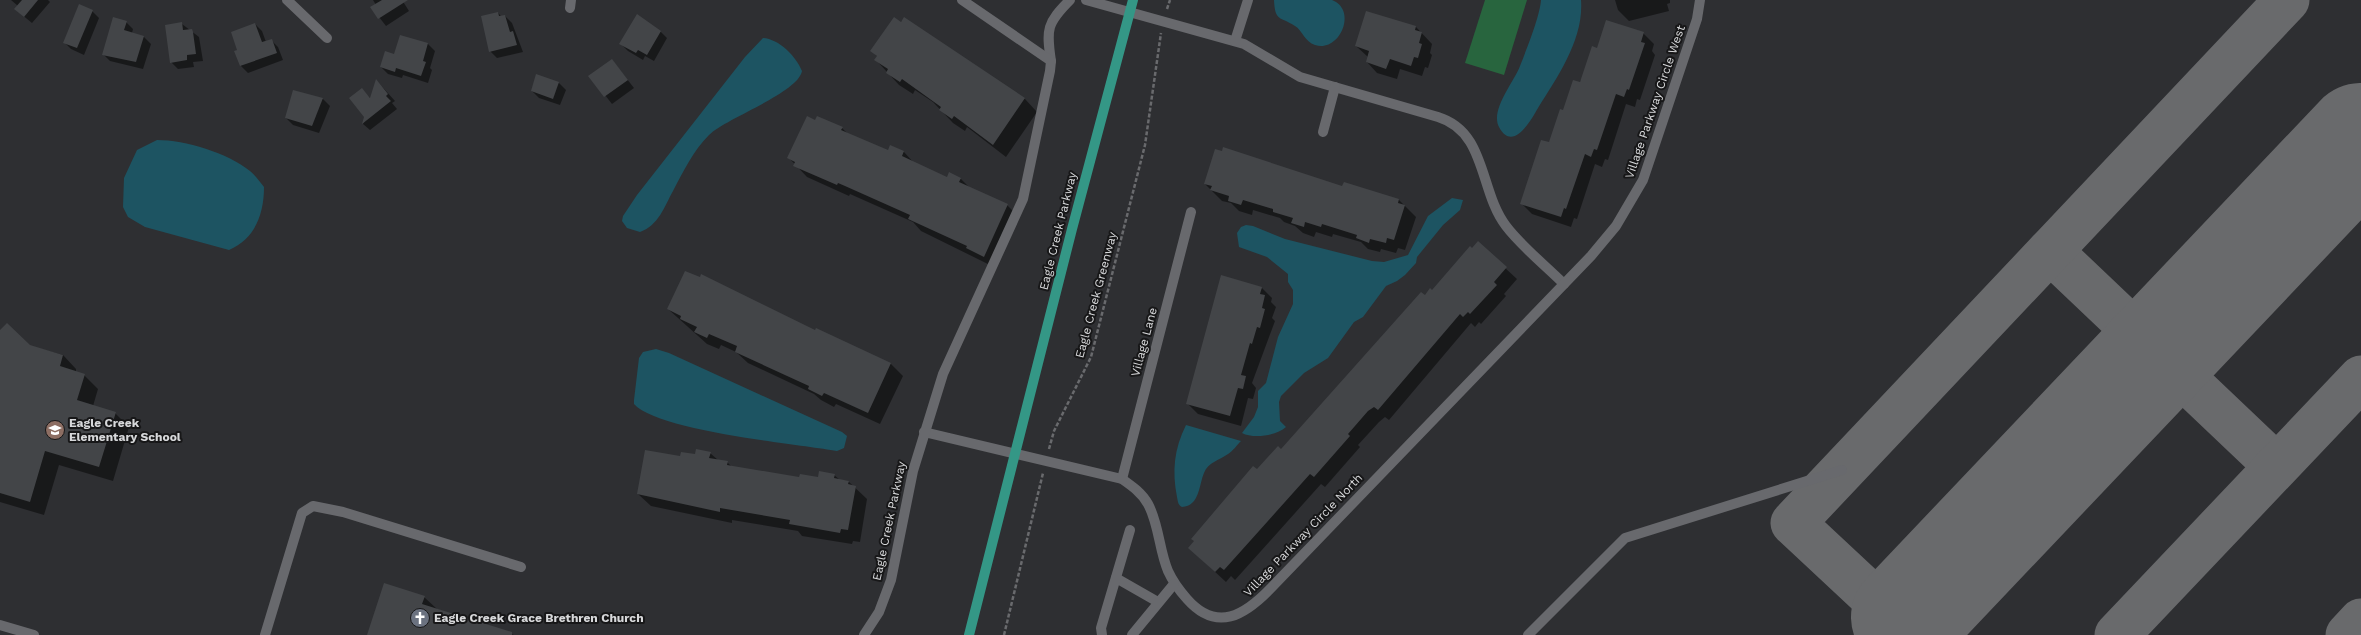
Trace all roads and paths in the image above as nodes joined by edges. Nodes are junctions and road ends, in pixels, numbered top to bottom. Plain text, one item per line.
1 (287, 0) edge
2 (962, 0) edge
3 (1070, 0) edge
4 (1086, 0) edge
5 (1133, 0) edge
6 (1170, 0) edge
7 (1248, 0) edge
8 (1700, 0) edge
9 (1129, 14) junction
10 (1162, 22) junction
11 (327, 38) dead end
12 (1235, 41) junction
13 (1051, 61) junction
14 (1335, 87) junction
15 (1323, 132) dead end
16 (1191, 212) dead end
17 (1564, 284) junction
18 (924, 432) junction
19 (1016, 455) junction
20 (1046, 462) junction
21 (1842, 470) dead end
22 (1122, 479) junction
23 (1130, 530) dead end
24 (521, 567) dead end
25 (1116, 578) junction
26 (1174, 584) junction
27 (1158, 602) junction
28 (0, 625) edge
29 (34, 635) edge
30 (265, 635) edge
31 (864, 635) edge
32 (969, 635) edge
33 (1004, 635) edge
34 (1102, 635) edge
35 (1132, 635) edge
36 (1528, 635) edge

1 - 11 street
2 - 13 street
3 - 13 street, Eagle Creek Parkway
4 - 9 street
5 - 9 main road, Eagle Creek Parkway
6 - 10 path, Eagle Creek Greenway
7 - 12 street
8 - 17 street, Village Parkway Circle West
9 - 10 street
9 - 19 main road, Eagle Creek Parkway
10 - 12 street
10 - 20 path, Eagle Creek Greenway
12 - 14 street
13 - 18 street, Eagle Creek Parkway
14 - 15 street
14 - 17 street
16 - 22 street, Village Lane
17 - 26 street, Village Parkway Circle North
18 - 19 street
18 - 31 street, Eagle Creek Parkway
19 - 20 street, Village Parkway Circle North
19 - 32 main road, Eagle Creek Parkway
20 - 22 street, Village Parkway Circle North
20 - 33 path, Eagle Creek Greenway
21 - 36 street
22 - 26 street, Village Parkway Circle North
23 - 25 street
24 - 30 street
25 - 27 street
25 - 34 street
26 - 27 street
27 - 35 street
28 - 29 street

